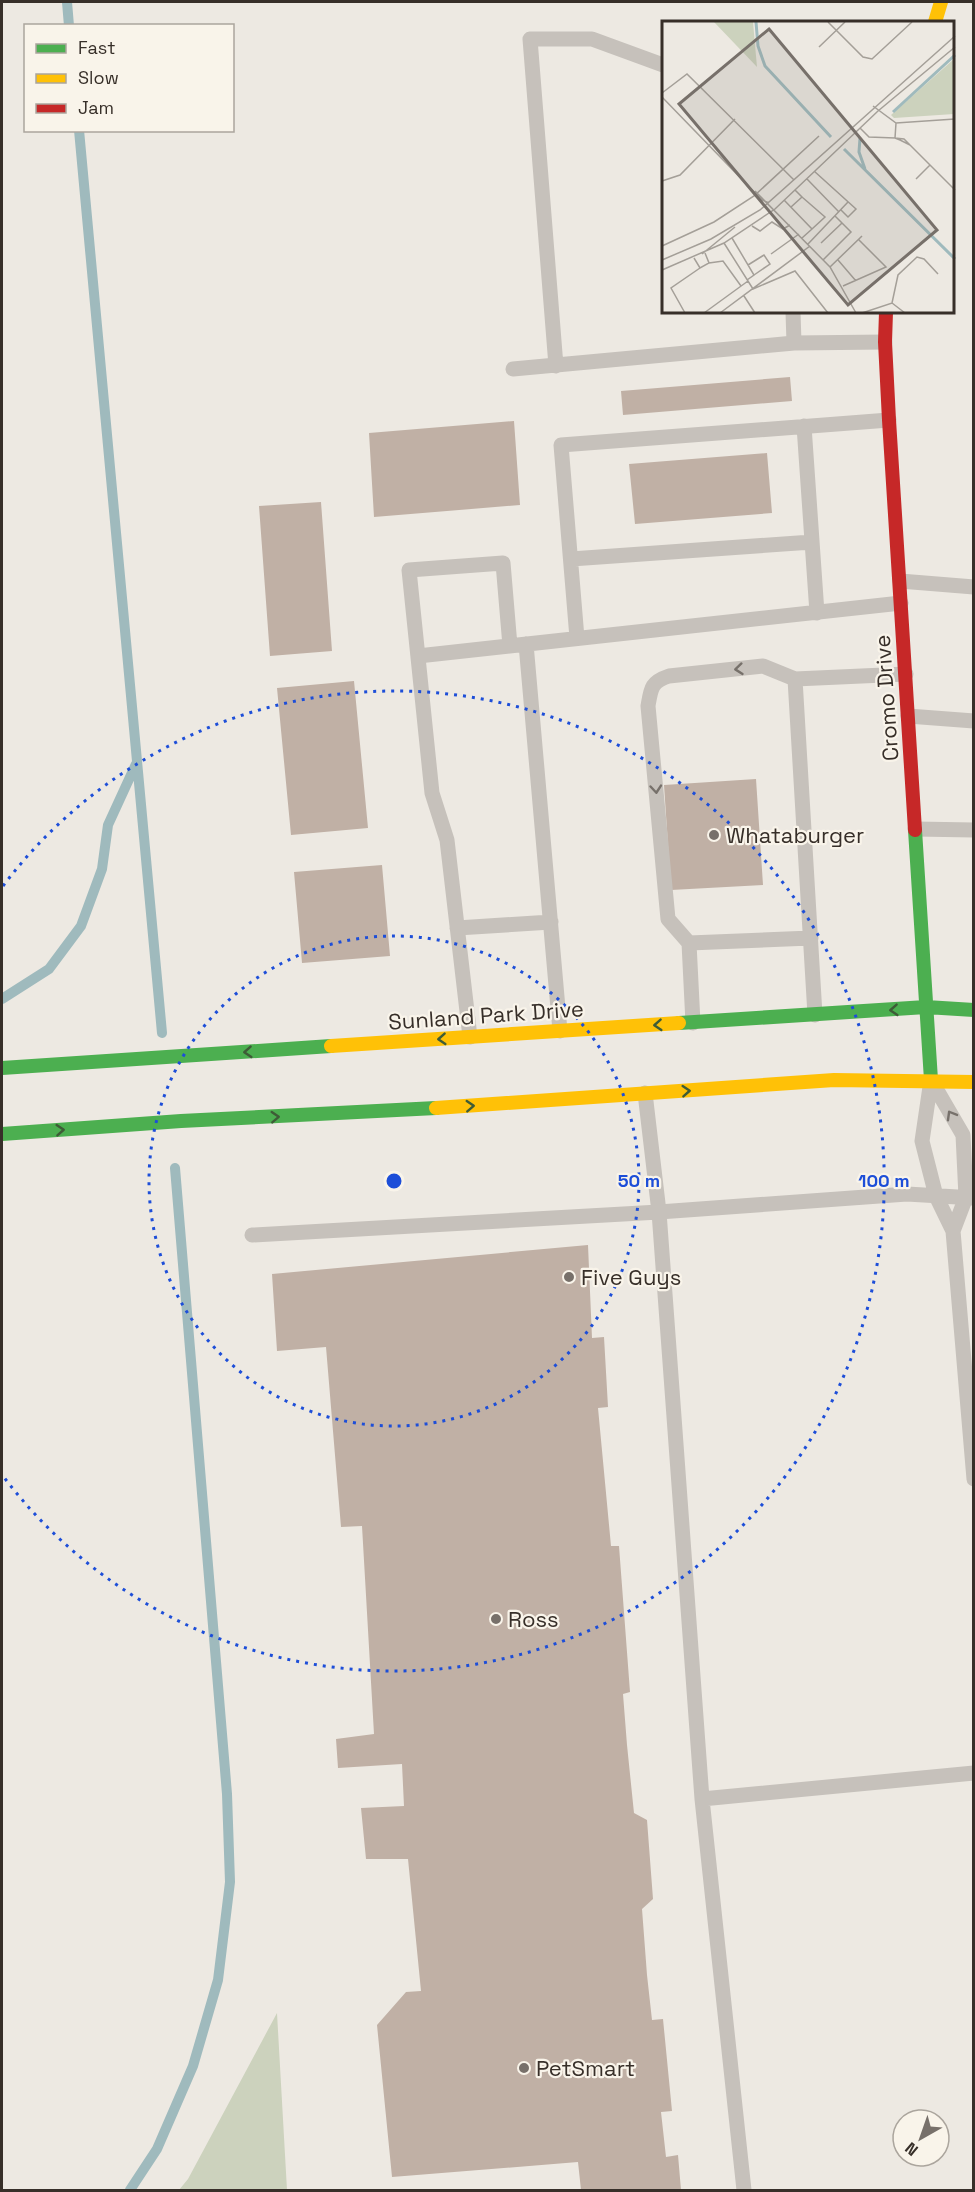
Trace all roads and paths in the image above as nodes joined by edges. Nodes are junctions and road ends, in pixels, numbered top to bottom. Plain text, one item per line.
1 (941, 2) edge
2 (935, 21) edge
3 (662, 64) edge
4 (793, 314) edge
5 (886, 314) edge
6 (885, 342) junction
7 (795, 343) junction
8 (556, 366) junction
9 (513, 369) dead end
10 (889, 420) junction
11 (804, 426) junction
12 (812, 542) junction
13 (571, 560) junction
14 (900, 581) junction
15 (974, 588) edge
16 (901, 603) junction
17 (817, 613) junction
18 (577, 639) junction
19 (518, 645) junction
20 (417, 656) junction
21 (906, 674) junction
22 (795, 679) junction
23 (908, 716) junction
24 (974, 721) edge
25 (915, 828) junction
26 (974, 830) edge
27 (550, 922) junction
28 (457, 928) junction
29 (811, 938) junction
30 (689, 943) junction
31 (926, 1007) junction
32 (974, 1010) edge
33 (815, 1015) junction
34 (693, 1023) junction
35 (560, 1031) junction
36 (470, 1038) junction
37 (2, 1068) edge
38 (931, 1080) junction
39 (974, 1082) edge
40 (645, 1094) junction
41 (2, 1134) edge
42 (936, 1196) junction
43 (970, 1198) edge
44 (659, 1212) junction
45 (953, 1231) junction
46 (252, 1235) dead end
47 (974, 1479) edge
48 (974, 1773) edge
49 (702, 1799) junction
50 (744, 2190) edge

1 - 2 main road
3 - 8 lane
4 - 7 lane
5 - 6 main road, Cromo Drive
6 - 7 lane
6 - 10 main road, Cromo Drive
7 - 8 lane
8 - 9 lane
10 - 11 lane
10 - 14 main road, Cromo Drive
11 - 12 lane
11 - 13 lane
12 - 13 lane
12 - 17 lane
13 - 18 lane
14 - 15 lane
14 - 16 main road, Cromo Drive
16 - 17 lane
16 - 21 main road, Cromo Drive
17 - 18 lane
18 - 19 lane
19 - 20 lane
19 - 20 lane
19 - 27 lane
20 - 28 lane
21 - 22 lane
21 - 23 main road, Cromo Drive
22 - 29 lane
22 -> 30 lane
23 - 24 lane
23 - 25 main road, Cromo Drive
25 - 26 lane
25 - 31 main road, Cromo Drive
27 - 28 lane
27 - 35 lane
28 - 36 lane
29 - 30 lane
29 - 33 lane
30 - 34 lane
31 - 32 main road, Sunland Park Drive
31 -> 33 main road, Sunland Park Drive
31 - 38 main road, Cromo Drive
33 - 34 main road, Sunland Park Drive
34 -> 35 main road, Sunland Park Drive
35 - 36 main road, Sunland Park Drive
36 -> 37 main road, Sunland Park Drive
38 - 39 main road
40 -> 38 main road
38 - 42 lane
43 -> 38 lane
41 -> 40 main road
40 - 44 lane
42 - 43 lane
42 - 44 lane
42 - 45 lane
43 - 45 lane
44 - 46 lane
44 - 49 lane
45 - 47 lane
48 - 49 lane
49 - 50 lane

